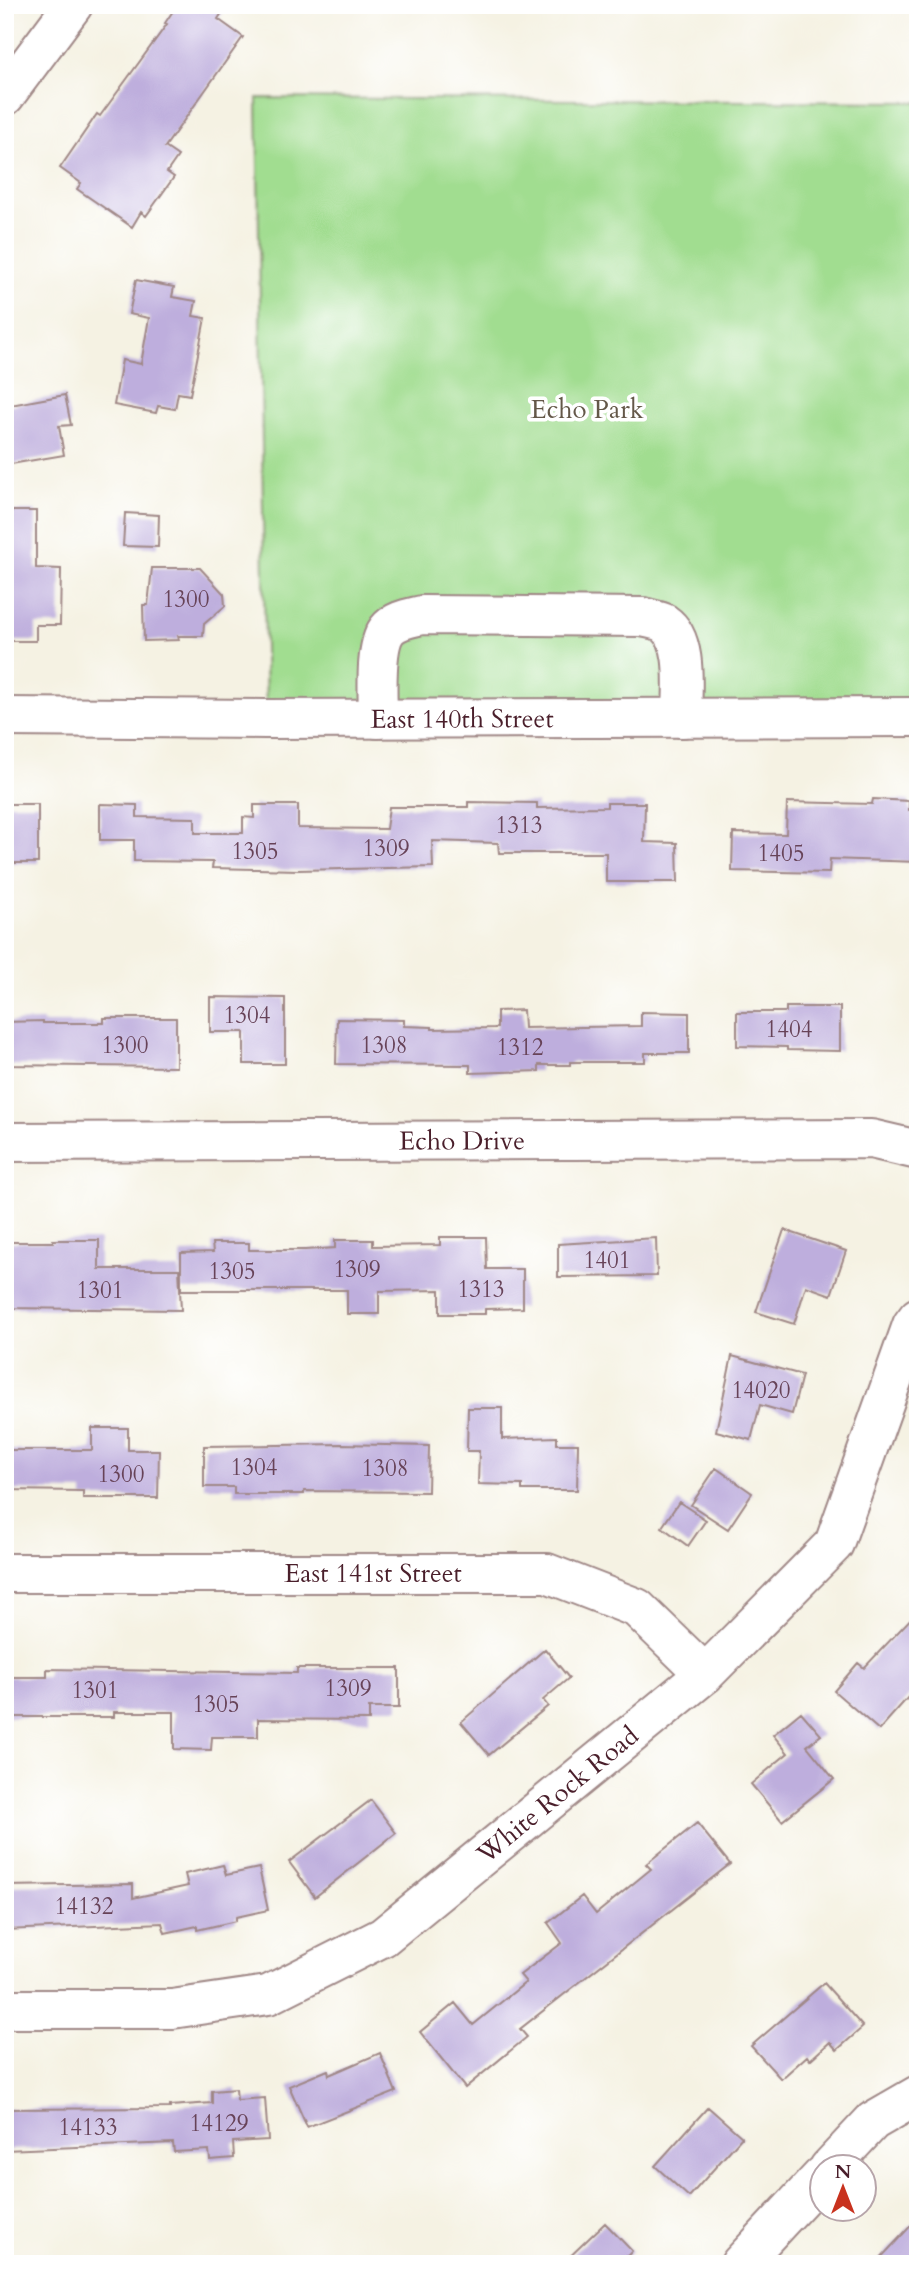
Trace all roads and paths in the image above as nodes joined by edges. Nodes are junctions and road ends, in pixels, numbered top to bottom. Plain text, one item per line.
1 (73, 5) edge
2 (5, 96) edge
3 (5, 717) edge
4 (918, 717) edge
5 (682, 718) junction
6 (378, 719) junction
7 (5, 1142) edge
8 (918, 1150) edge
9 (918, 1317) edge
10 (5, 1573) edge
11 (705, 1674) junction
12 (5, 2010) edge
13 (918, 2095) edge
14 (842, 2154) edge
15 (808, 2190) edge
16 (740, 2264) edge

1 - 2 street
3 - 6 street, East 140th Street
4 - 5 street, East 140th Street
5 - 6 street, East 140th Street
5 - 6 street
7 - 8 street, Echo Drive
9 - 11 street, White Rock Road
10 - 11 street, East 141st Street
11 - 12 street, White Rock Road
13 - 14 street
15 - 16 street

